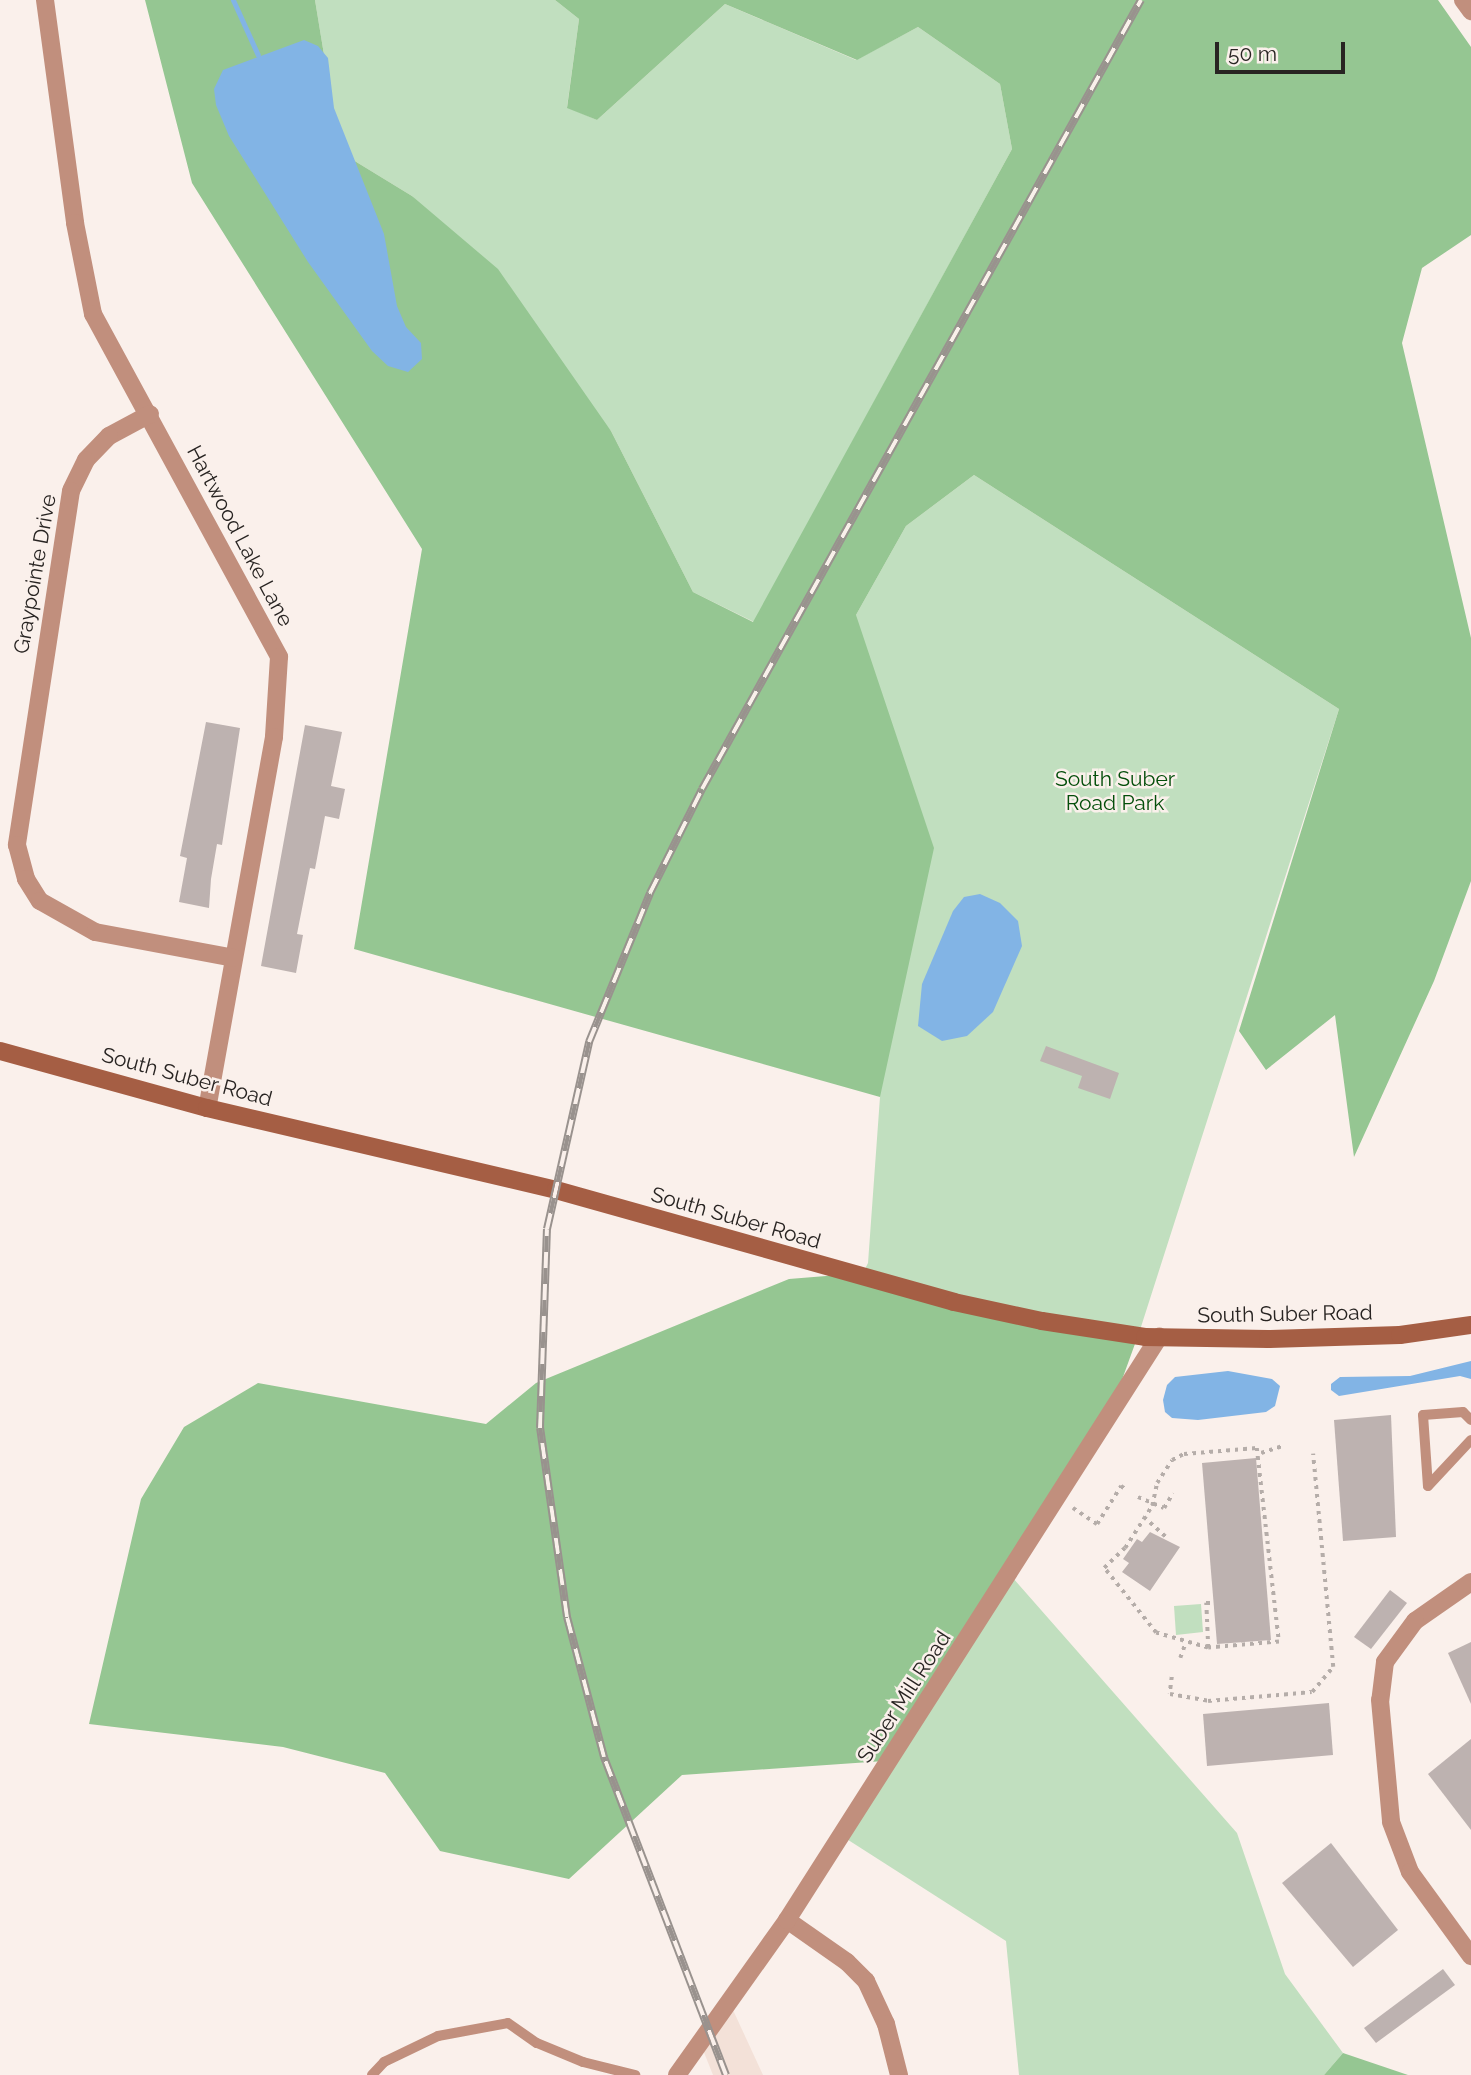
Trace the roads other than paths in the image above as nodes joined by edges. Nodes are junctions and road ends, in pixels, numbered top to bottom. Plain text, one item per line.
1 (45, 0) edge
2 (1463, 0) edge
3 (1471, 11) edge
4 (150, 415) junction
5 (234, 958) junction
6 (0, 1051) edge
7 (207, 1108) junction
8 (1471, 1325) edge
9 (1159, 1337) junction
10 (1471, 1420) edge
11 (1471, 1440) edge
12 (1471, 1582) edge
13 (787, 1920) junction
14 (1471, 1955) edge
15 (372, 2075) edge
16 (635, 2075) edge
17 (677, 2075) edge
18 (899, 2075) edge

1 - 4 street, Hartwood Lake Lane
2 - 3 street
4 - 5 street, Hartwood Lake Lane
4 - 5 street, Graypointe Drive
5 - 7 street, Hartwood Lake Lane
6 - 7 street, South Suber Road
7 - 9 street, South Suber Road
8 - 9 street, South Suber Road
9 - 13 street, Suber Mill Road
10 - 11 lane
12 - 14 street
13 - 17 street, Suber Mill Road
13 - 18 street
15 - 16 lane

